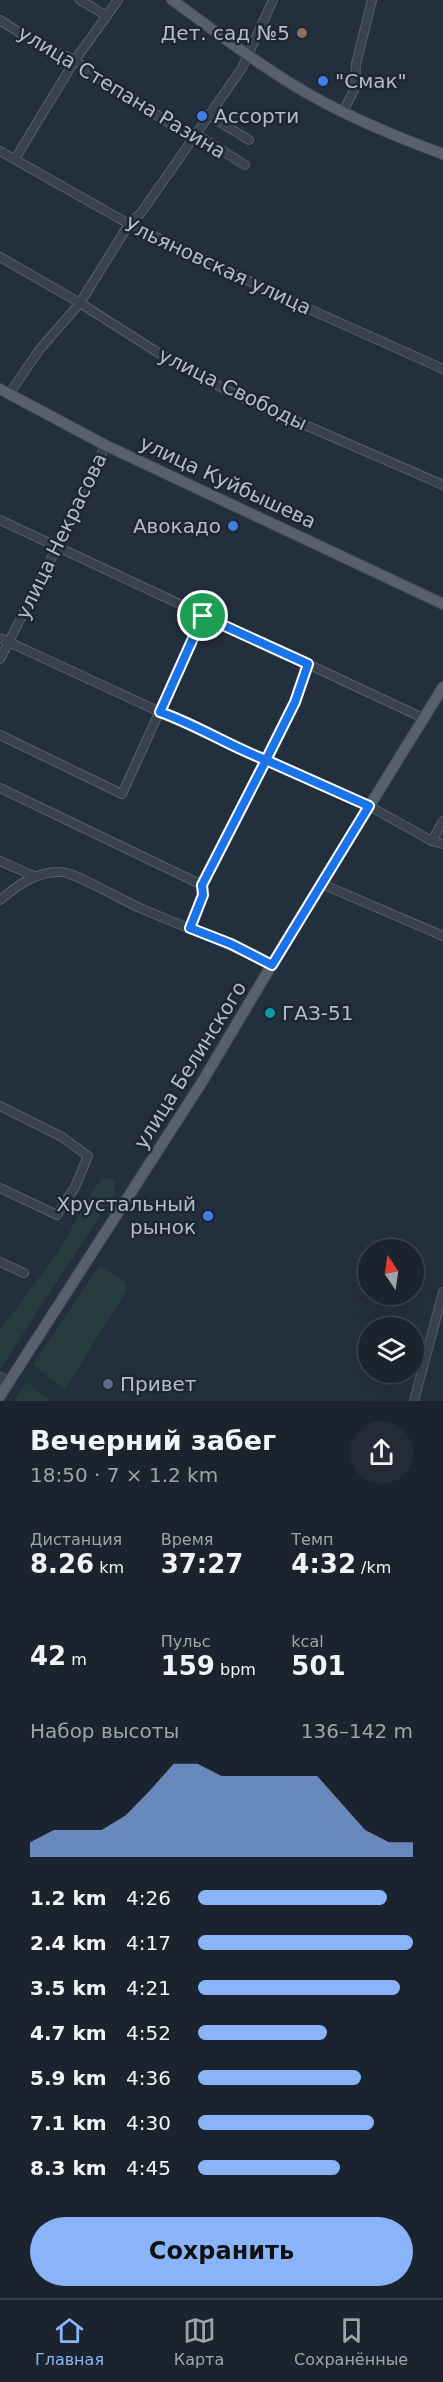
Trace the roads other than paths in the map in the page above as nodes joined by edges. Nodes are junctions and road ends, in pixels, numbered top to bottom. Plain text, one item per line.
1 (80, 0) edge
2 (118, 0) edge
3 (172, 0) edge
4 (273, 0) edge
5 (372, 0) edge
6 (107, 16) junction
7 (0, 20) edge
8 (248, 56) junction
9 (75, 60) junction
10 (343, 112) junction
11 (210, 116) junction
12 (196, 134) junction
13 (249, 140) dead end
14 (0, 151) edge
15 (443, 154) edge
16 (15, 159) junction
17 (244, 165) dead end
18 (129, 224) junction
19 (0, 257) edge
20 (80, 303) junction
21 (443, 369) edge
22 (5, 391) edge
23 (105, 445) junction
24 (443, 485) edge
25 (0, 520) edge
26 (56, 547) junction
27 (443, 604) edge
28 (203, 616) junction
29 (0, 638) edge
30 (10, 642) junction
31 (0, 659) edge
32 (308, 664) junction
33 (443, 687) edge
34 (160, 712) junction
35 (423, 718) junction
36 (0, 735) edge
37 (266, 760) junction
38 (0, 788) edge
39 (369, 806) junction
40 (443, 821) edge
41 (432, 840) junction
42 (443, 844) edge
43 (0, 861) edge
44 (34, 876) junction
45 (322, 884) junction
46 (202, 885) junction
47 (0, 900) edge
48 (190, 928) junction
49 (443, 936) edge
50 (272, 965) junction
51 (0, 1106) edge
52 (0, 1188) edge
53 (0, 1262) edge
54 (24, 1273) dead end
55 (443, 1292) edge
56 (5, 1380) edge
57 (0, 1396) edge
58 (414, 1401) edge

1 - 6 street
2 - 6 street
3 - 8 main road
4 - 8 street
5 - 10 street
6 - 9 street
7 - 9 street, улица Степана Разина
8 - 10 main road
8 - 11 street
9 - 12 street, улица Степана Разина
9 - 16 street
10 - 15 main road
11 - 12 street
11 - 13 street
12 - 17 street, улица Степана Разина
12 - 18 street
14 - 16 street, Ульяновская улица
16 - 18 street, Ульяновская улица
18 - 20 street
18 - 21 street, Ульяновская улица
19 - 20 street, улица Свободы
20 - 22 street
20 - 24 street, улица Свободы
22 - 23 main road, улица Куйбышева
23 - 26 street, улица Некрасова
23 - 27 main road, улица Куйбышева
25 - 26 street
26 - 28 street
26 - 30 street, улица Некрасова
28 - 32 street
28 - 34 street
29 - 30 street
30 - 31 street, улица Некрасова
30 - 34 street
32 - 35 street
32 - 37 street
33 - 35 main road, улица Белинского
34 - 36 street
34 - 37 street
35 - 39 main road, улица Белинского
37 - 39 street
37 - 46 street
38 - 46 street
39 - 41 street
39 - 45 main road, улица Белинского
40 - 41 street
41 - 42 street
43 - 44 street
44 - 47 street
44 - 48 street
45 - 49 street
45 - 50 main road, улица Белинского
46 - 48 street
48 - 50 street
50 - 56 main road, улица Белинского
51 - 52 street
53 - 54 street
55 - 58 street
56 - 57 main road, улица Белинского

